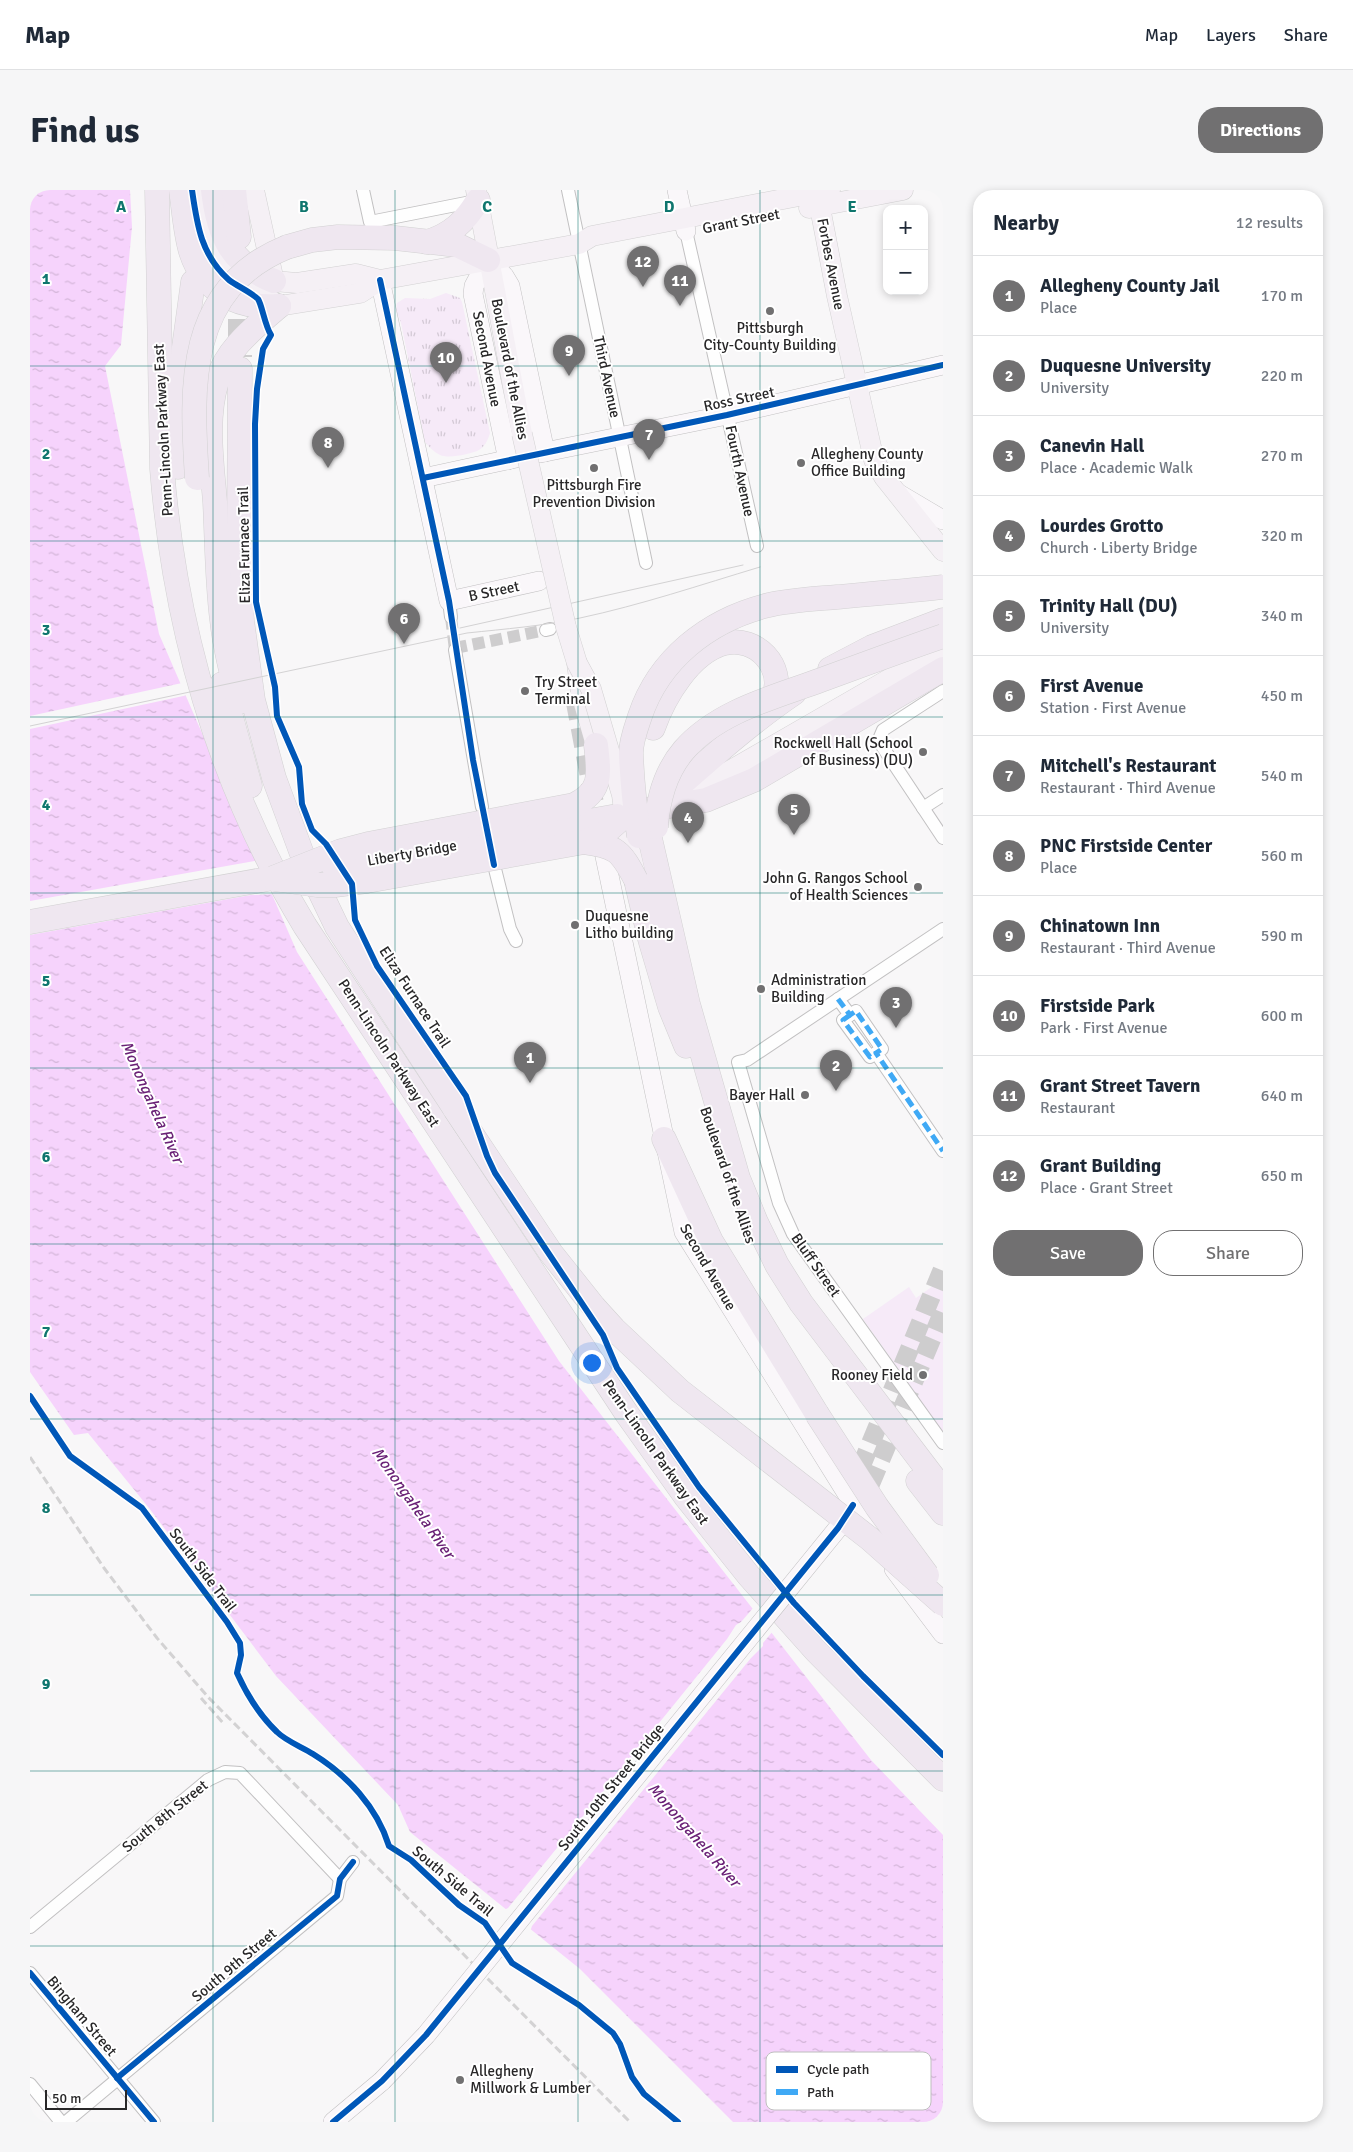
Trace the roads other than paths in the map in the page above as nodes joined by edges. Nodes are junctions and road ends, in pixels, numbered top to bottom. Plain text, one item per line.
1 (156, 190) edge
2 (234, 190) edge
3 (254, 190) edge
4 (363, 190) edge
5 (568, 190) edge
6 (677, 190) edge
7 (903, 190) edge
8 (198, 194) edge
9 (477, 195) edge
10 (821, 195) edge
11 (685, 224) junction
12 (238, 237) dead end
13 (427, 242) junction
14 (579, 244) junction
15 (488, 260) junction
16 (380, 280) junction
17 (274, 281) junction
18 (193, 282) dead end
19 (279, 306) junction
20 (943, 365) edge
21 (240, 368) tunnel mouth
22 (856, 385) junction
23 (728, 415) junction
24 (620, 437) junction
25 (423, 478) junction
26 (897, 493) junction
27 (943, 520) edge
28 (757, 546) dead end
29 (943, 551) edge
30 (646, 563) dead end
31 (539, 581) dead end
32 (943, 587) edge
33 (943, 620) edge
34 (943, 636) edge
35 (943, 648) edge
36 (455, 650) tunnel mouth
37 (577, 663) junction
38 (943, 669) edge
39 (943, 691) edge
40 (779, 700) junction
41 (596, 745) junction
42 (250, 786) junction
43 (943, 795) edge
44 (482, 807) dead end
45 (923, 808) junction
46 (620, 817) junction
47 (655, 822) junction
48 (943, 838) edge
49 (593, 845) junction
50 (494, 865) dead end
51 (273, 878) junction
52 (636, 880) junction
53 (30, 922) edge
54 (337, 927) junction
55 (943, 929) edge
56 (516, 941) dead end
57 (838, 999) junction
58 (361, 1010) junction
59 (685, 1044) junction
60 (664, 1139) junction
61 (943, 1152) edge
62 (943, 1443) edge
63 (860, 1469) tunnel mouth
64 (870, 1485) tunnel mouth
65 (943, 1490) edge
66 (852, 1505) junction
67 (943, 1513) edge
68 (943, 1596) edge
69 (943, 1604) edge
70 (943, 1634) edge
71 (943, 1779) edge
72 (353, 1862) dead end
73 (340, 1879) junction
74 (30, 1927) edge
75 (30, 1973) edge
76 (118, 2078) junction
77 (30, 2084) edge
78 (61, 2122) edge
79 (66, 2122) edge
80 (154, 2122) edge
81 (333, 2122) edge

1 - 58 highway, Penn-Lincoln Parkway East
2 - 12 highway
3 - 17 main road
4 - 9 street
5 - 14 street, Third Avenue
6 - 11 main road, Fourth Avenue
7 - 10 main road, Grant Street
8 - 17 highway
8 - 19 highway
9 - 13 highway
9 - 15 main road, Boulevard of the Allies
10 - 11 main road, Grant Street
10 - 22 main road, Forbes Avenue
11 - 14 main road, Grant Street
11 - 23 street, Fourth Avenue
13 - 15 highway
13 - 42 highway, bridge
14 - 15 main road, Grant Street
14 - 24 street, Third Avenue
15 - 16 main road, Grant Street
15 - 24 main road, Ross Street
15 - 25 main road, Second Avenue
15 - 37 main road, Boulevard of the Allies, bridge
16 - 17 main road, Grant Street
16 - 19 main road, Grant Street
16 - 25 main road
17 - 19 main road
18 - 42 highway
19 - 54 highway
20 - 22 main road, Ross Street
21 - 54 highway, Penn-Lincoln Parkway East
22 - 23 main road, Ross Street
22 - 26 main road, Forbes Avenue
23 - 24 main road, Ross Street
23 - 28 street, Fourth Avenue
24 - 30 street, Third Avenue
25 - 31 main road, B Street
26 - 27 main road
26 - 29 main road, Forbes Avenue
32 - 47 highway, bridge
33 - 40 highway, bridge
34 - 47 highway, bridge
35 - 47 main road
36 - 44 street
37 - 41 main road, Boulevard of the Allies, bridge
37 - 46 main road, Boulevard of the Allies, bridge
38 - 47 highway, Liberty Bridge
39 - 45 street
40 - 47 highway
40 - 47 highway
41 - 46 main road, Boulevard of the Allies, bridge
41 - 51 highway, bridge
42 - 58 highway
43 - 45 street
45 - 48 street
46 - 47 highway, Liberty Bridge
46 - 49 highway, bridge
46 - 51 highway, Liberty Bridge, bridge
46 - 52 main road, Boulevard of the Allies, bridge
47 - 59 highway
47 - 65 highway, Boulevard of the Allies
49 - 51 highway, bridge
49 - 52 highway, bridge
49 - 60 main road, Second Avenue
50 - 56 street
51 - 53 highway, Liberty Bridge
52 - 59 highway, Boulevard of the Allies
54 - 69 highway, Penn-Lincoln Parkway East, bridge
55 - 57 street
57 - 61 street
57 - 62 street, Bluff Street
58 - 71 highway, Penn-Lincoln Parkway East
59 - 67 highway, Boulevard of the Allies
60 - 66 main road, Second Avenue
60 - 68 highway, bridge
63 - 66 main road
64 - 66 main road
66 - 70 main road, Second Avenue
66 - 81 main road, South 10th Street Bridge, bridge
72 - 73 street, South 9th Street
73 - 74 street, South 8th Street
73 - 76 street, South 9th Street
75 - 76 street, Bingham Street
76 - 79 street, South 9th Street
76 - 80 street, Bingham Street
77 - 78 street

